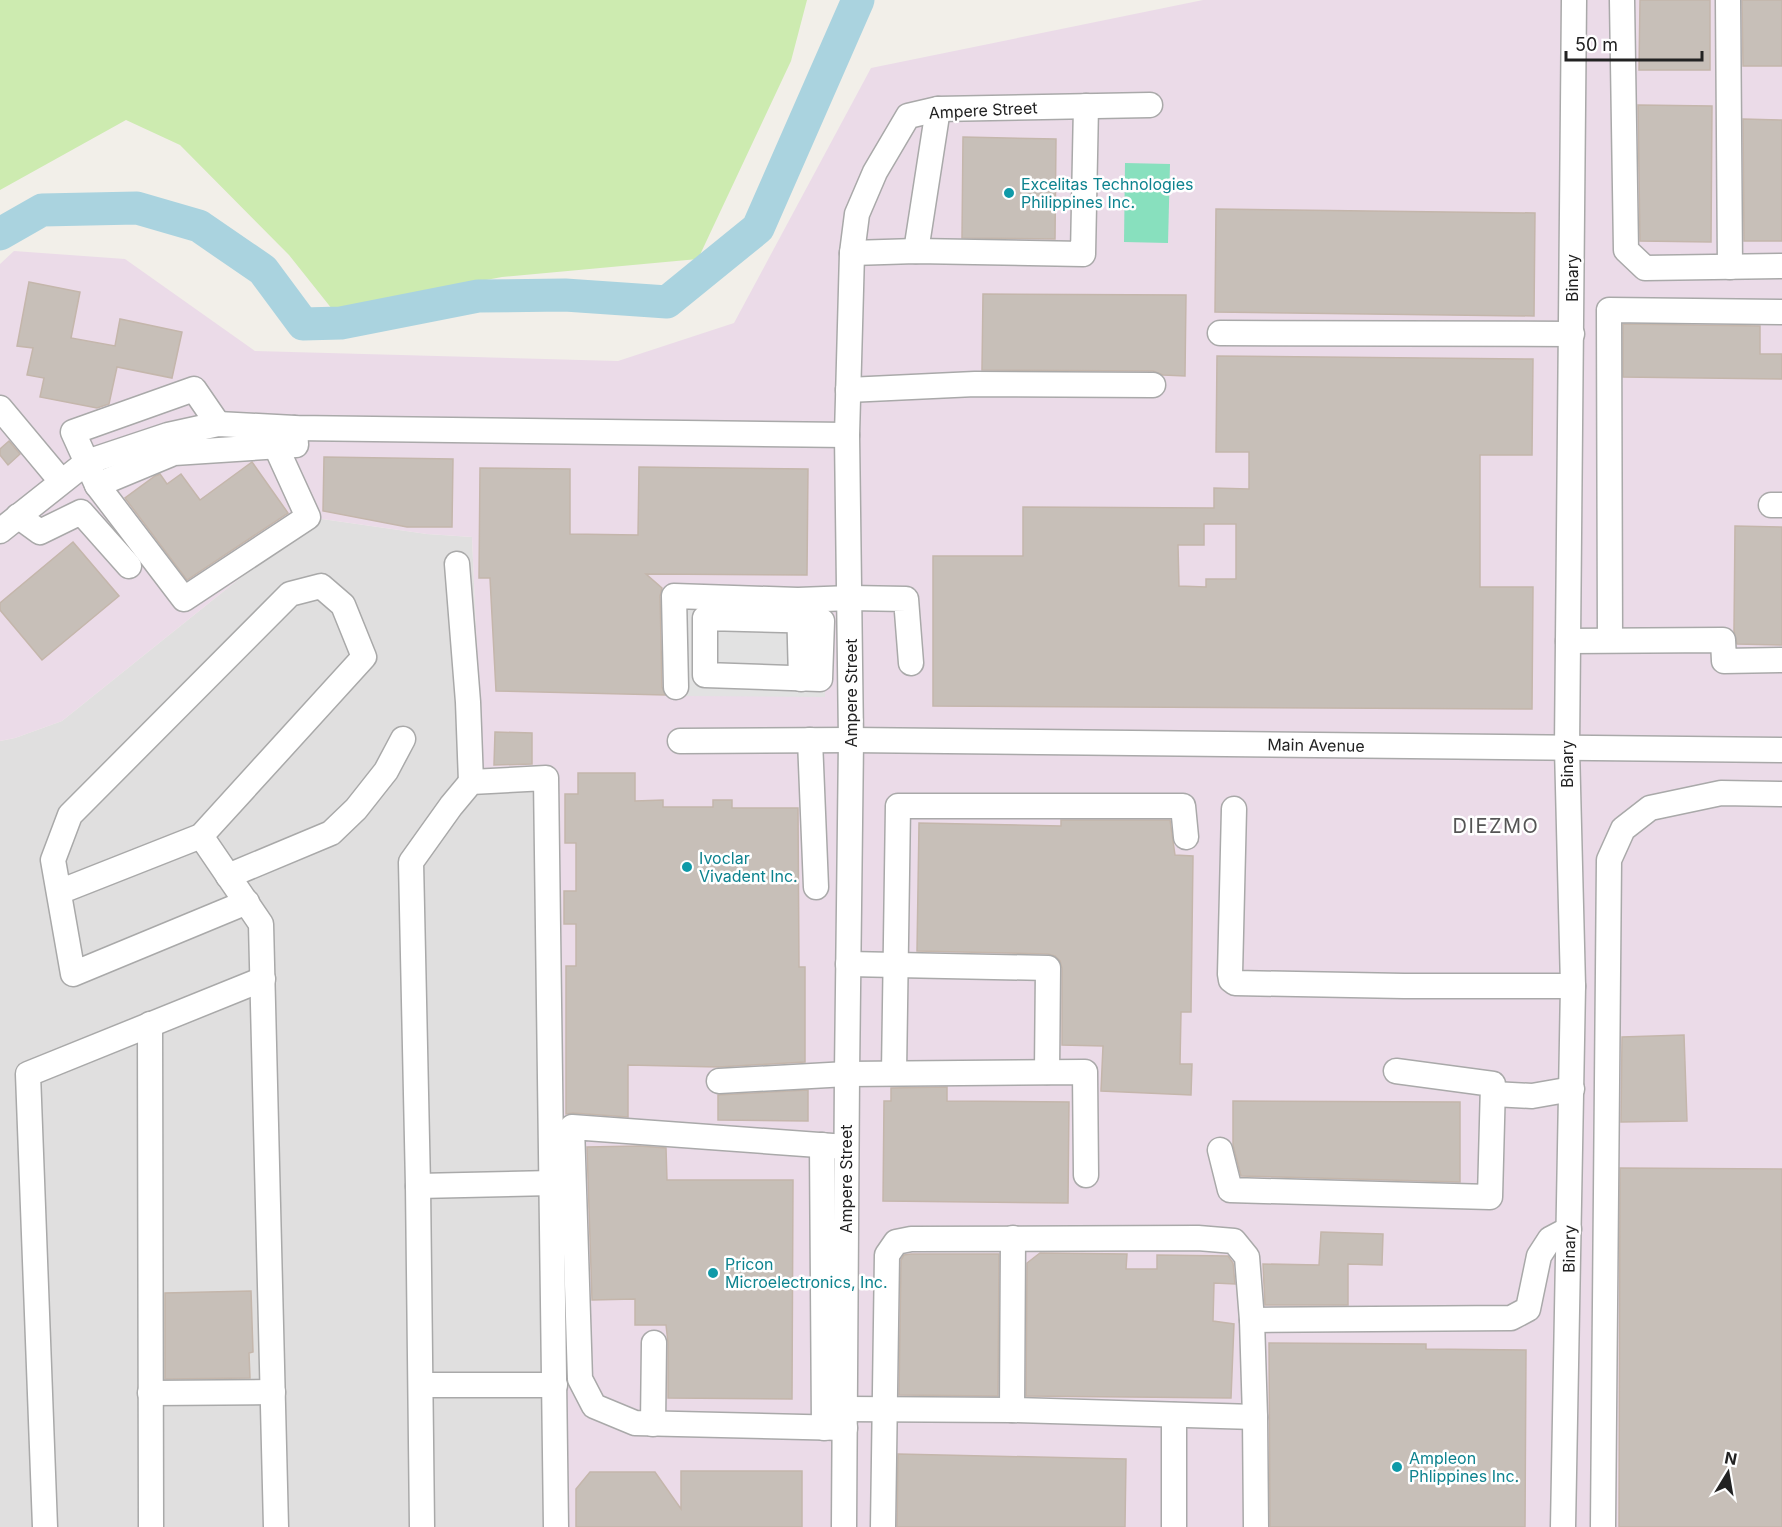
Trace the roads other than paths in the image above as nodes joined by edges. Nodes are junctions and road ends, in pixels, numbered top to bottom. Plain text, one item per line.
1 (1574, 0) edge
2 (1622, 0) edge
3 (1728, 0) edge
4 (1150, 105) dead end
5 (1086, 106) junction
6 (938, 109) junction
7 (916, 251) junction
8 (852, 253) junction
9 (1782, 266) edge
10 (1730, 267) junction
11 (1782, 312) edge
12 (1220, 333) dead end
13 (1572, 334) junction
14 (1153, 385) dead end
15 (848, 390) junction
16 (0, 408) edge
17 (218, 424) junction
18 (295, 428) junction
19 (847, 435) junction
20 (276, 447) junction
21 (87, 462) junction
22 (61, 481) junction
23 (97, 484) junction
24 (9, 523) edge
25 (457, 564) dead end
26 (129, 566) dead end
27 (851, 598) junction
28 (799, 610) junction
29 (1610, 640) junction
30 (1568, 641) junction
31 (1782, 660) edge
32 (911, 663) dead end
33 (676, 687) dead end
34 (403, 739) dead end
35 (810, 740) junction
36 (851, 740) junction
37 (680, 741) dead end
38 (1567, 748) junction
39 (1782, 750) edge
40 (471, 782) junction
41 (1782, 794) edge
42 (1234, 809) dead end
43 (201, 837) junction
44 (1186, 837) dead end
45 (228, 876) junction
46 (816, 887) dead end
47 (59, 892) junction
48 (247, 902) junction
49 (848, 964) junction
50 (895, 965) junction
51 (263, 979) junction
52 (1573, 986) junction
53 (150, 1024) junction
54 (1396, 1071) dead end
55 (1047, 1072) junction
56 (894, 1073) junction
57 (846, 1074) junction
58 (719, 1081) dead end
59 (1572, 1089) junction
60 (1493, 1094) junction
61 (822, 1145) junction
62 (846, 1147) junction
63 (1220, 1150) dead end
64 (1086, 1175) dead end
65 (552, 1183) junction
66 (418, 1186) junction
67 (1569, 1229) junction
68 (1014, 1238) junction
69 (1252, 1320) junction
70 (654, 1343) dead end
71 (421, 1385) junction
72 (555, 1385) junction
73 (273, 1392) junction
74 (150, 1393) junction
75 (886, 1410) junction
76 (1012, 1410) junction
77 (1174, 1415) junction
78 (1255, 1417) junction
79 (838, 1422) junction
80 (653, 1424) junction
81 (45, 1527) edge
82 (151, 1527) edge
83 (276, 1527) edge
84 (422, 1527) edge
85 (556, 1527) edge
86 (844, 1527) edge
87 (883, 1527) edge
88 (1174, 1527) edge
89 (1256, 1527) edge
90 (1563, 1527) edge
91 (1603, 1527) edge

1 - 13 street, Binary
2 - 10 street
3 - 10 street
4 - 5 street, Ampere Street
5 - 6 street, Ampere Street
5 - 7 street
6 - 7 street
6 - 8 street, Ampere Street
7 - 8 street
8 - 15 street, Ampere Street
9 - 10 street
11 - 29 street
12 - 13 street
13 - 30 street, Binary
14 - 15 street
15 - 19 street, Ampere Street
16 - 22 street
17 - 18 street
17 - 21 street
17 - 21 street
18 - 19 street
18 - 20 street
19 - 27 street, Ampere Street
20 - 23 street
20 - 23 street
21 - 22 street
21 - 23 street
22 - 24 street
24 - 26 street
25 - 40 street
27 - 28 street
27 - 32 street
27 - 36 street, Ampere Street
28 - 28 street
28 - 33 street
29 - 30 street
29 - 31 street
30 - 38 street, Binary
34 - 45 street
35 - 36 street, Main Avenue
35 - 37 street, Main Avenue
35 - 46 street
36 - 38 street, Main Avenue
36 - 49 street, Ampere Street
38 - 39 street, Main Avenue
38 - 52 street, Binary
40 - 65 street
40 - 66 street
41 - 91 street
42 - 52 street
43 - 45 street
43 - 47 street
43 - 47 street
44 - 50 street
45 - 48 street
47 - 48 street
48 - 51 street
49 - 50 street
49 - 57 street, Ampere Street
50 - 55 street
50 - 56 street
51 - 53 street
51 - 73 street
52 - 59 street, Binary
53 - 74 street
53 - 81 street
54 - 60 street
55 - 56 street
55 - 64 street
56 - 57 street
57 - 58 street
57 - 62 street, Ampere Street
59 - 60 street
59 - 67 street, Binary
60 - 63 street
61 - 62 street
61 - 79 street
61 - 80 street
62 - 79 street, Ampere Street
65 - 66 street
65 - 72 street
66 - 71 street
67 - 69 street
67 - 90 street, Binary
68 - 69 street
68 - 75 street
68 - 76 street
69 - 78 street
70 - 80 street
71 - 72 street
71 - 84 street
72 - 85 street
73 - 74 street
73 - 83 street
74 - 82 street
75 - 76 street
75 - 79 street
75 - 87 street
76 - 77 street
77 - 78 street
77 - 88 street
78 - 89 street
79 - 80 street
79 - 86 street, Ampere Street

